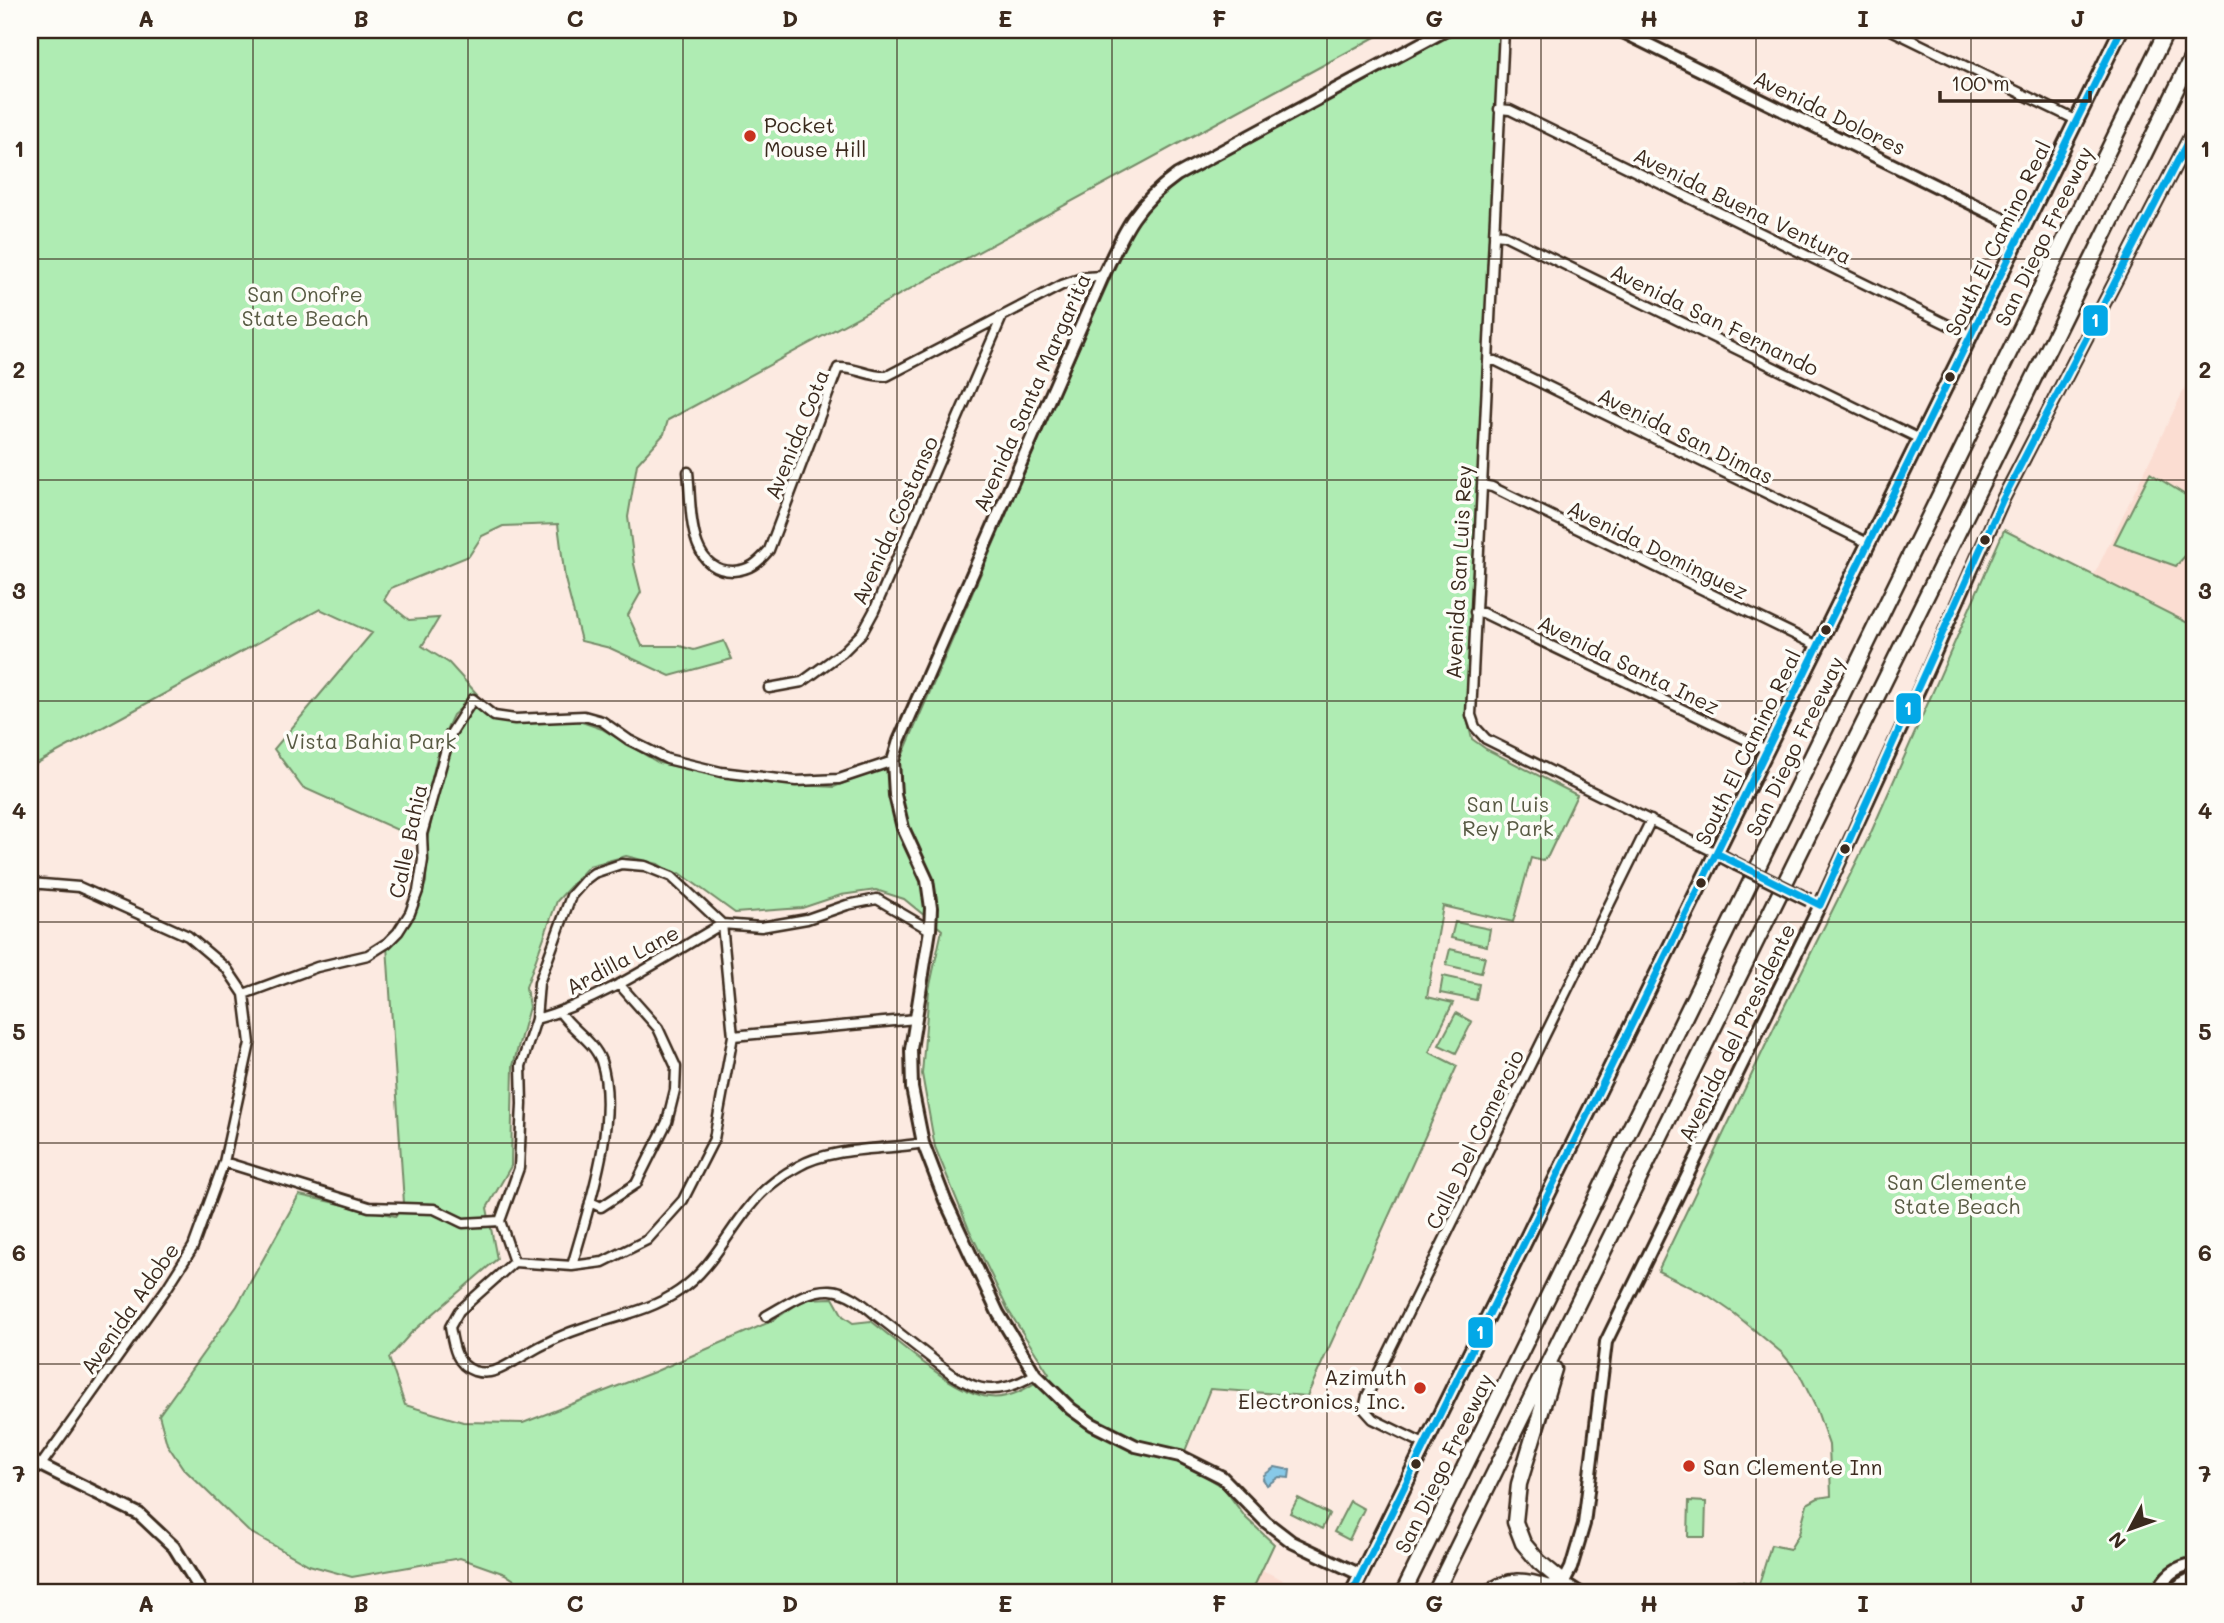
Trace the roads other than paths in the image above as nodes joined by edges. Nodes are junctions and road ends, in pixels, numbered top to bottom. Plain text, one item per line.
1 (1446, 30) edge
2 (1504, 30) edge
3 (1619, 30) edge
4 (1891, 30) edge
5 (2121, 30) edge
6 (2167, 30) edge
7 (2194, 52) edge
8 (1499, 109) junction
9 (2076, 120) junction
10 (2194, 129) edge
11 (2023, 229) junction
12 (1494, 234) junction
13 (1103, 276) junction
14 (1001, 319) junction
15 (1970, 336) junction
16 (1488, 361) junction
17 (1920, 439) junction
18 (688, 472) dead end
19 (1482, 485) junction
20 (1868, 543) junction
21 (1475, 612) junction
22 (1818, 646) junction
23 (769, 688) dead end
24 (1767, 750) junction
25 (893, 761) junction
26 (1651, 820) junction
27 (1716, 853) junction
28 (30, 883) edge
29 (1821, 905) junction
30 (722, 924) junction
31 (930, 930) junction
32 (619, 984) junction
33 (244, 994) junction
34 (560, 1012) junction
35 (916, 1018) junction
36 (536, 1019) junction
37 (733, 1036) junction
38 (923, 1143) junction
39 (224, 1162) junction
40 (590, 1202) junction
41 (500, 1221) junction
42 (514, 1262) junction
43 (572, 1266) junction
44 (766, 1315) dead end
45 (1565, 1331) junction
46 (1035, 1374) junction
47 (1426, 1445) junction
48 (30, 1460) edge
49 (41, 1465) junction
50 (2194, 1564) edge
51 (1361, 1575) junction
52 (2194, 1577) edge
53 (1561, 1588) edge
54 (201, 1593) edge
55 (1352, 1593) edge
56 (1403, 1593) edge
57 (1435, 1593) edge
58 (1489, 1593) edge
59 (1580, 1593) edge
60 (2157, 1593) edge
61 (2171, 1593) edge

1 - 13 street, Avenida Santa Margarita
2 - 8 street, Avenida San Luis Rey
3 - 11 street, Avenida Dolores
4 - 9 street
5 - 9 main road, South El Camino Real
6 - 56 highway, San Diego Freeway
7 - 45 highway
8 - 12 street, Avenida San Luis Rey
8 - 15 street, Avenida Buena Ventura
9 - 11 main road, South El Camino Real
10 - 29 street, Avenida del Presidente
11 - 15 main road, South El Camino Real
12 - 16 street, Avenida San Luis Rey
12 - 17 street, Avenida San Fernando
13 - 14 street, Avenida Cota
13 - 25 street, Avenida Santa Margarita
14 - 18 street, Avenida Cota
14 - 23 street, Avenida Costanso
15 - 17 main road, South El Camino Real
16 - 19 street, Avenida San Luis Rey
16 - 20 street, Avenida San Dimas
17 - 20 main road, South El Camino Real
19 - 21 street, Avenida San Luis Rey
19 - 22 street, Avenida Dominguez
20 - 22 main road, South El Camino Real
21 - 24 street, Avenida Santa Inez
21 - 26 street, Avenida San Luis Rey
22 - 24 main road, South El Camino Real
24 - 27 main road, South El Camino Real
25 - 31 street, Avenida Santa Margarita
25 - 33 street, Calle Bahia
26 - 27 street, Avenida San Luis Rey
26 - 47 street, Calle Del Comercio
27 - 29 street, Avenida San Luis Rey, bridge
27 - 47 main road, South El Camino Real
28 - 33 street, Avenida Adobe
29 - 53 street, Avenida del Presidente
30 - 31 street
30 - 32 street, Ardilla Lane
30 - 36 street
30 - 37 street
31 - 35 street, Avenida Santa Margarita
32 - 34 street, Ardilla Lane
32 - 40 street
33 - 39 street, Avenida Adobe
34 - 36 street, Ardilla Lane
34 - 40 street
35 - 37 street
35 - 38 street, Avenida Santa Margarita
36 - 41 street
37 - 43 street
38 - 42 street
38 - 46 street, Avenida Santa Margarita
39 - 41 street
39 - 49 street, Avenida Adobe
40 - 43 street
41 - 42 street
42 - 43 street
44 - 46 street
45 - 53 highway
45 - 57 highway
46 - 51 street, Avenida Santa Margarita
47 - 51 main road, South El Camino Real
48 - 49 street
49 - 54 street
50 - 60 street
51 - 55 main road, South El Camino Real
52 - 61 street
53 - 58 highway
53 - 59 street

